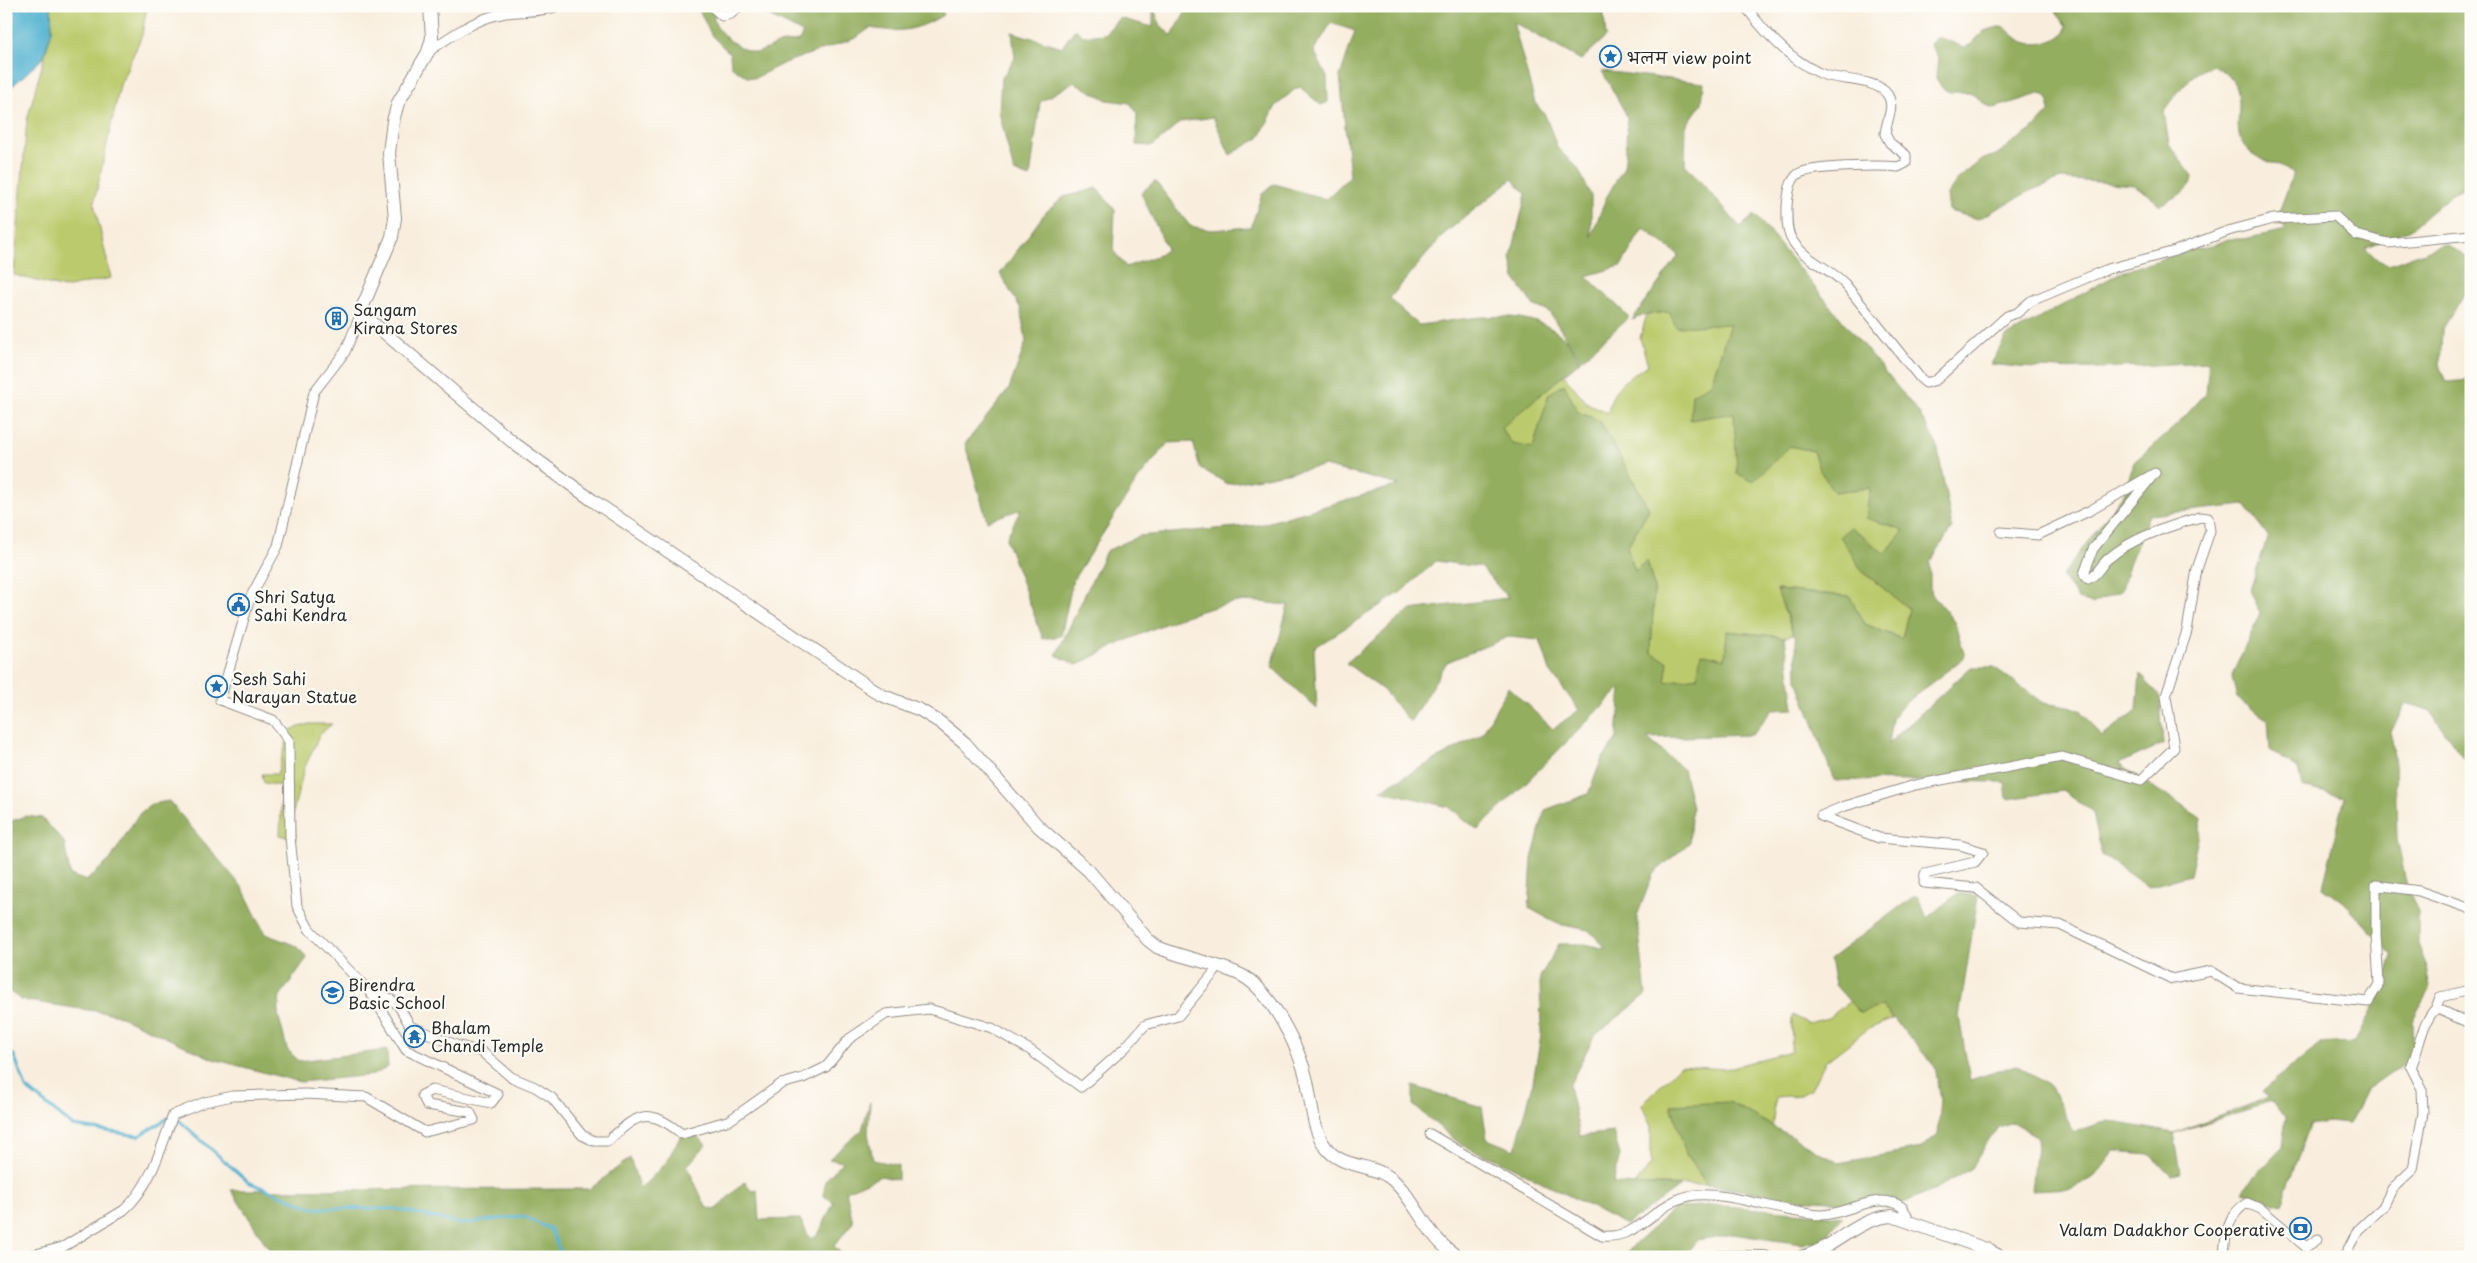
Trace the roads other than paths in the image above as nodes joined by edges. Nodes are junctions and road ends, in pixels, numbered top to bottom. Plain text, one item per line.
1 (430, 6) edge
2 (558, 6) edge
3 (711, 6) edge
4 (740, 6) edge
5 (1745, 6) edge
6 (428, 52) junction
7 (2471, 235) edge
8 (362, 311) junction
9 (2001, 532) dead end
10 (2471, 909) edge
11 (1218, 968) junction
12 (2471, 990) edge
13 (370, 992) junction
14 (2436, 1008) junction
15 (2471, 1024) edge
16 (1430, 1134) dead end
17 (1906, 1219) junction
18 (2318, 1239) dead end
19 (2345, 1254) dead end
20 (24, 1257) edge
21 (1459, 1257) edge
22 (1721, 1257) edge
23 (1765, 1257) edge
24 (1801, 1257) edge
25 (2001, 1257) edge
26 (2224, 1257) edge

1 - 6 main road
2 - 6 street
3 - 4 street
5 - 7 street
6 - 8 main road
8 - 11 main road
8 - 13 street
9 - 10 street
11 - 13 street
11 - 21 main road
12 - 14 street
13 - 20 street
14 - 15 street
14 - 19 street
16 - 17 street
17 - 24 main road
17 - 25 main road
18 - 26 street
22 - 23 main road

